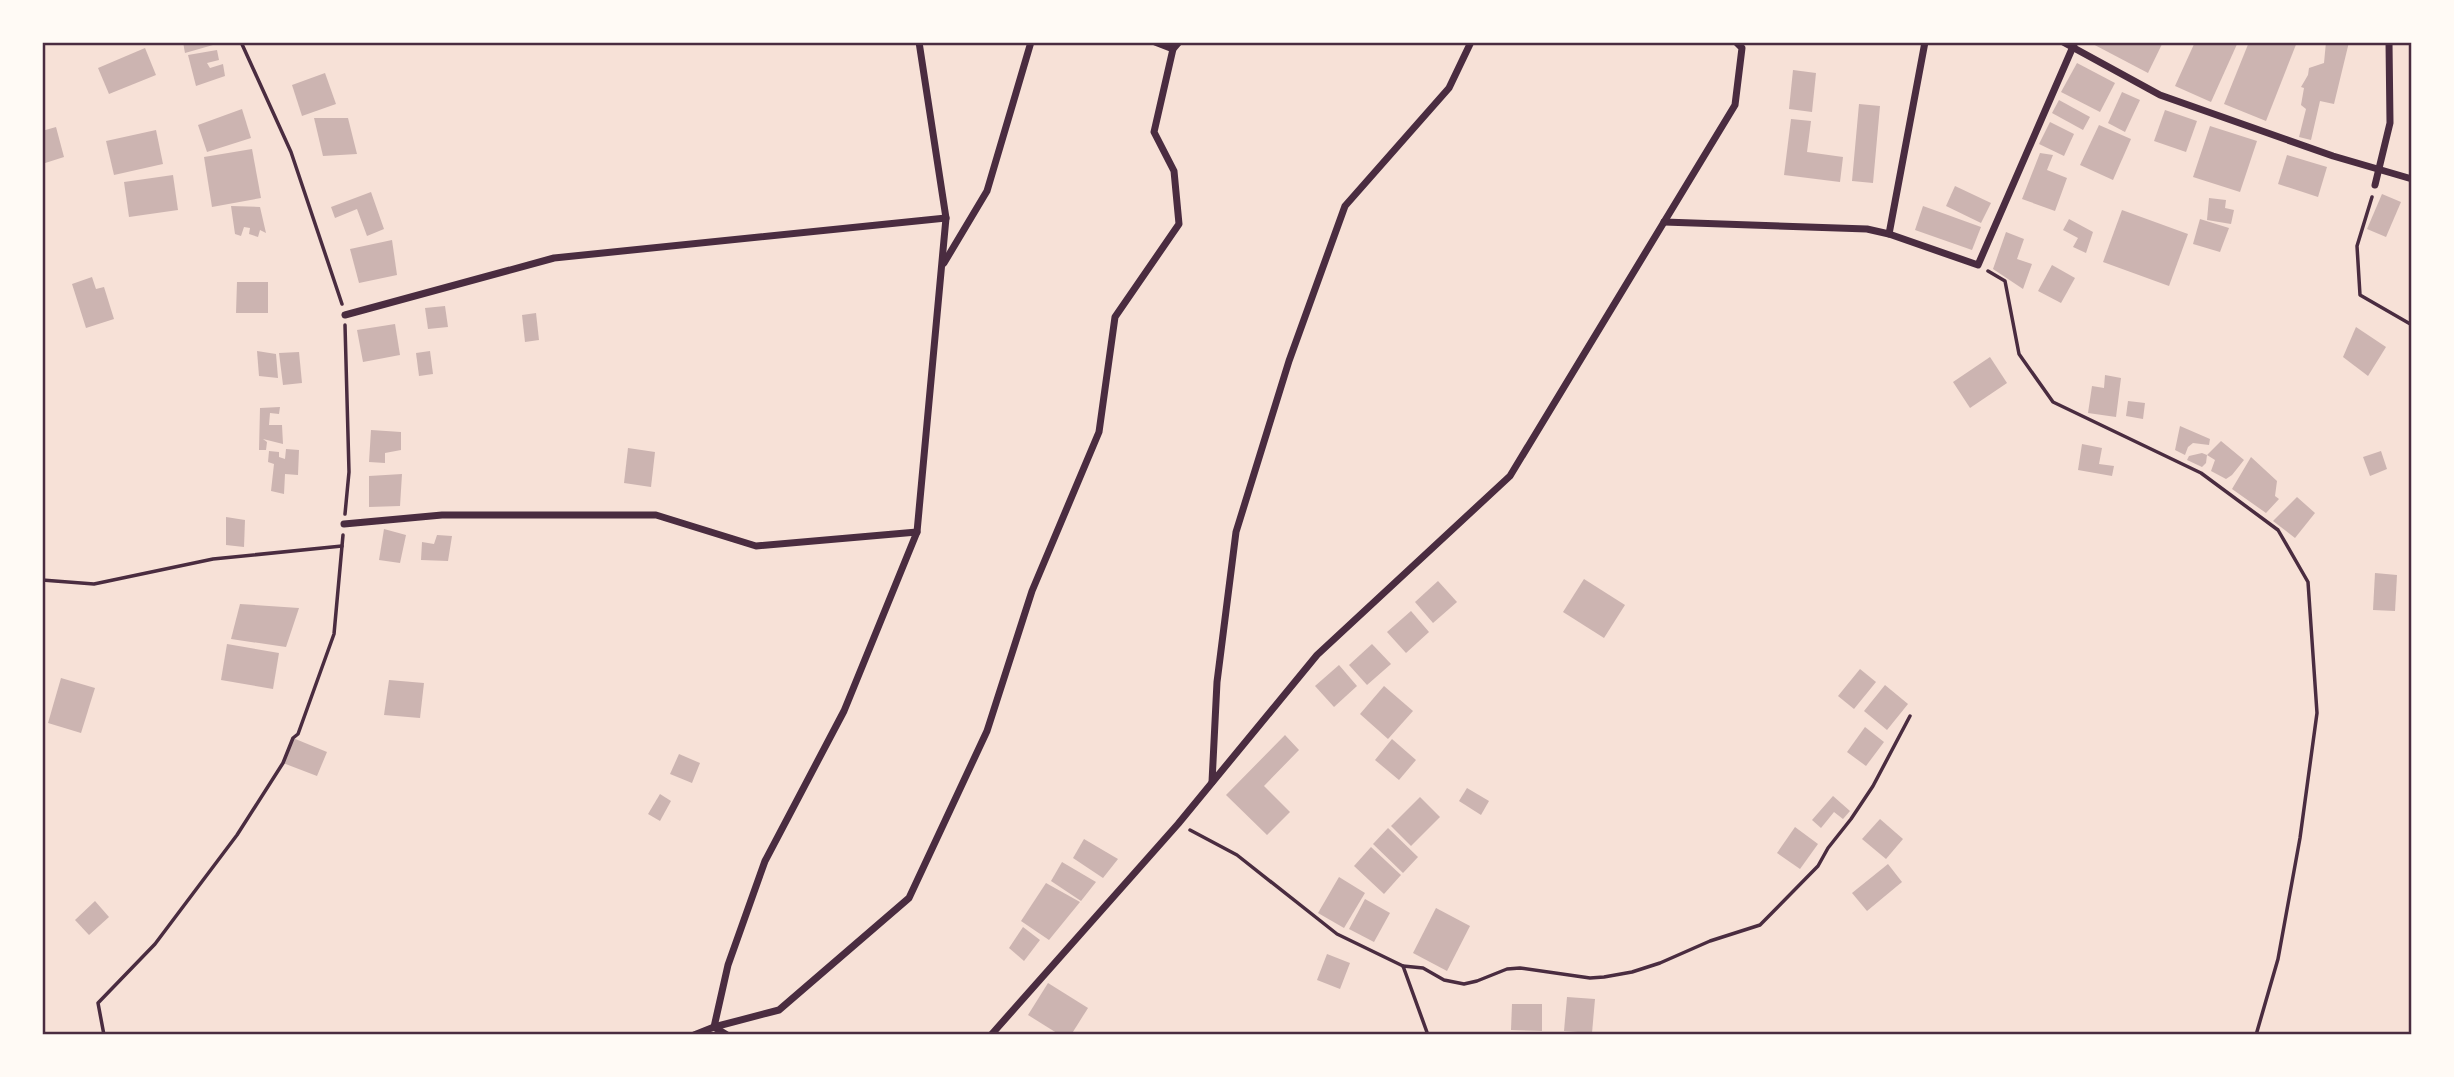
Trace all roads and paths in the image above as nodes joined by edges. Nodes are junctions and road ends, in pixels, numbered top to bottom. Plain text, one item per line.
1 (241, 42) edge
2 (919, 42) edge
3 (1031, 42) edge
4 (1155, 42) edge
5 (1179, 42) edge
6 (1471, 42) edge
7 (1736, 42) edge
8 (1925, 42) edge
9 (2063, 42) edge
10 (2389, 42) edge
11 (2073, 45) edge
12 (1173, 49) junction
13 (2379, 170) junction
14 (2412, 179) edge
15 (2375, 185) joint
16 (946, 218) junction
17 (1664, 222) junction
18 (1889, 234) junction
19 (1978, 265) junction
20 (942, 267) junction
21 (345, 315) junction
22 (2412, 325) edge
23 (345, 524) junction
24 (917, 532) junction
25 (342, 546) junction
26 (42, 580) edge
27 (1910, 716) dead end
28 (1212, 783) junction
29 (1178, 824) junction
30 (1403, 966) junction
31 (714, 1027) junction
32 (104, 1035) edge
33 (694, 1035) edge
34 (727, 1035) edge
35 (991, 1035) edge
36 (1428, 1035) edge
37 (2256, 1035) edge

1 - 21 path
2 - 16 street
3 - 20 street
4 - 12 street
5 - 12 street
6 - 28 street
7 - 17 street
8 - 18 street
9 - 11 street
10 - 13 street
11 - 13 street
11 - 19 street
12 - 31 street
13 - 14 street
13 - 15 street
15 - 22 path
16 - 20 street
16 - 21 street
17 - 18 street
17 - 28 street
18 - 19 street
19 - 37 path
20 - 24 street
21 - 23 path
23 - 24 street
23 - 25 path
24 - 31 street
25 - 26 path
25 - 32 path
27 - 30 path
28 - 29 street
29 - 30 path
29 - 35 street
30 - 36 path
31 - 33 street
31 - 34 street

